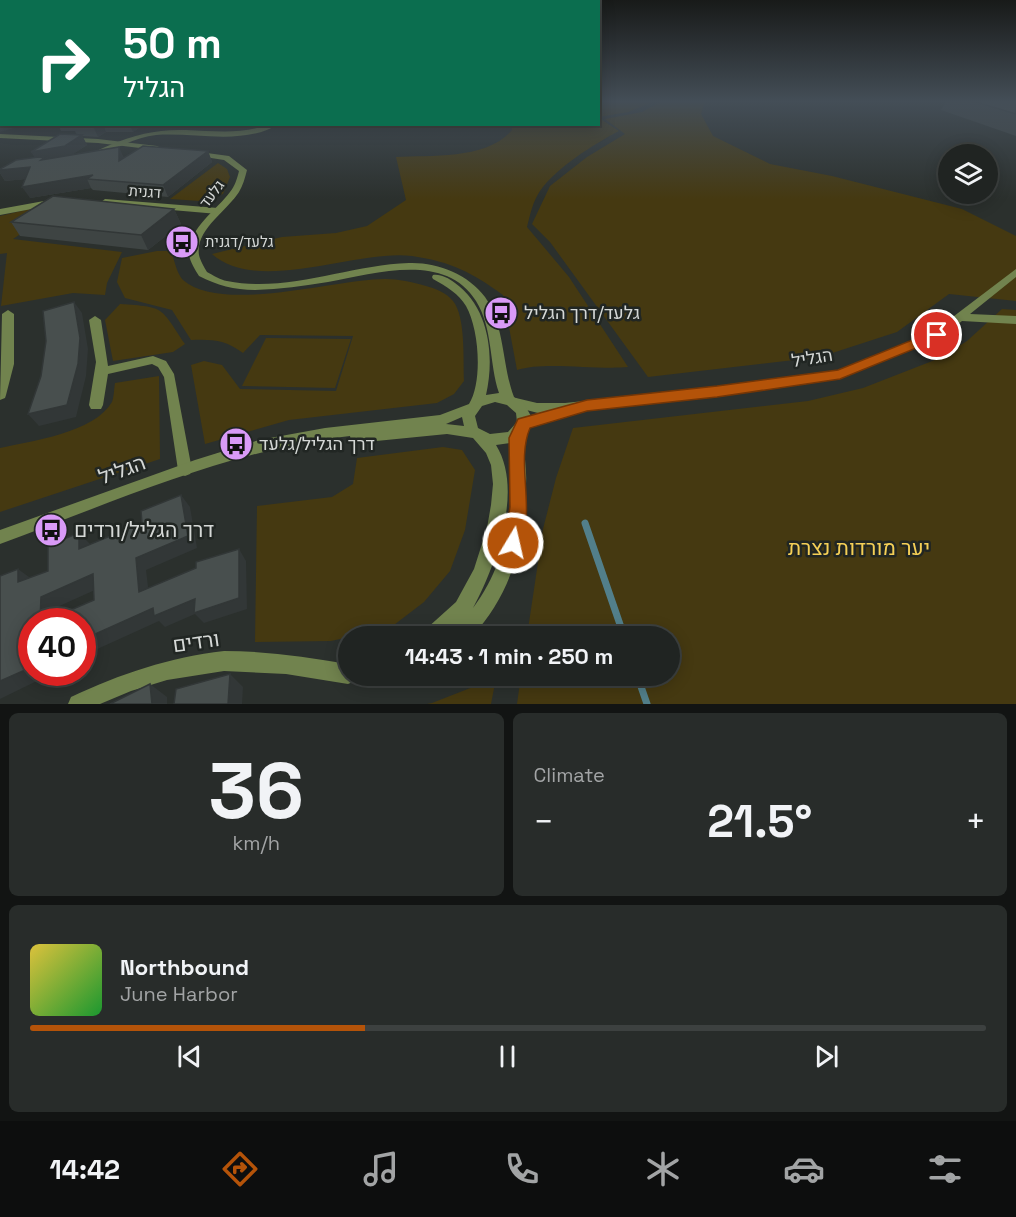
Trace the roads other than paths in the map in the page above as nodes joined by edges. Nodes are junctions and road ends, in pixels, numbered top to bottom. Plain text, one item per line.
1 (147, 134) edge
2 (3, 137) edge
3 (119, 144) junction
4 (164, 149) edge
5 (187, 152) edge
6 (87, 156) edge
7 (66, 201) edge
8 (97, 202) edge
9 (218, 211) junction
10 (0, 212) edge
11 (1016, 272) edge
12 (359, 273) junction
13 (8, 314) dead end
14 (960, 316) junction
15 (95, 320) dead end
16 (1016, 320) edge
17 (103, 371) junction
18 (0, 394) edge
19 (512, 401) junction
20 (96, 405) dead end
21 (474, 405) junction
22 (587, 405) junction
23 (522, 427) junction
24 (476, 435) junction
25 (259, 446) junction
26 (185, 470) junction
27 (0, 537) edge
28 (443, 626) edge
29 (469, 626) edge
30 (338, 668) edge
31 (327, 670) junction
32 (338, 672) edge
33 (78, 704) edge

1 - 3 street
2 - 3 street
3 - 4 street
3 - 6 street
5 - 9 street, גלעד
7 - 10 street
8 - 9 street, דגנית
9 - 12 street, גלעד
11 - 14 street, הגליל
12 - 19 street, גלעד
12 - 21 street, גלעד
13 - 18 street
14 - 16 street
14 - 22 street, הגליל
15 - 17 street
17 - 20 street
17 - 26 street
19 - 21 street
19 - 22 street, הגליל
19 - 23 street
21 - 24 street
21 - 25 street, הגליל
22 - 23 street, הגליל
23 - 24 street
23 - 29 street
24 - 25 street, הגליל
24 - 28 street
25 - 26 street, הגליל
26 - 27 street, הגליל
30 - 31 street, ורדים
31 - 32 street, ורדים
31 - 33 street, ורדים

